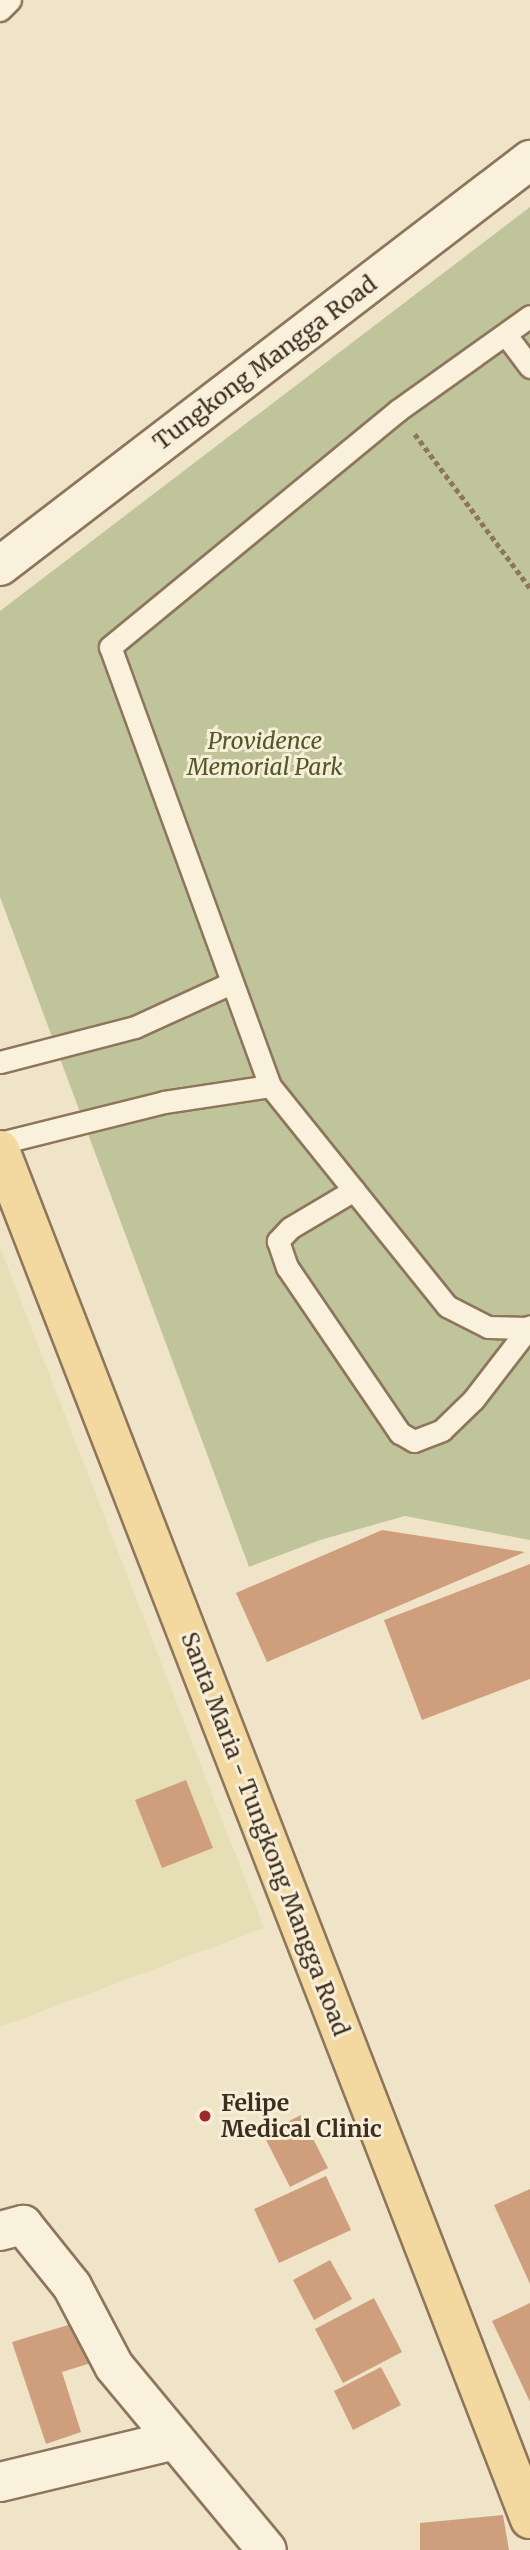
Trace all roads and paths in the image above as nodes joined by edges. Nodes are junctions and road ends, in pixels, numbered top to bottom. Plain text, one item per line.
1 (9, 0) edge
2 (0, 10) edge
3 (530, 160) edge
4 (530, 316) edge
5 (506, 335) junction
6 (530, 367) edge
7 (397, 411) junction
8 (0, 566) edge
9 (530, 588) edge
10 (231, 983) junction
11 (0, 1062) edge
12 (270, 1086) junction
13 (0, 1143) edge
14 (0, 1150) edge
15 (354, 1190) junction
16 (529, 1327) edge
17 (0, 2231) edge
18 (175, 2440) junction
19 (522, 2472) edge
20 (0, 2482) edge
21 (530, 2519) edge
22 (267, 2550) edge

1 - 2 lane
3 - 8 street, Tungkong Mangga Road
4 - 5 lane
5 - 6 lane
5 - 7 lane
7 - 9 path
7 - 10 lane
10 - 11 lane
10 - 12 lane
12 - 13 lane
12 - 15 lane
14 - 19 main road, Santa Maria - Tungkong Mangga Road
15 - 16 lane
15 - 16 lane
17 - 18 street
18 - 20 street
18 - 22 street
19 - 21 main road, Santa Maria - Tungkong Mangga Road

